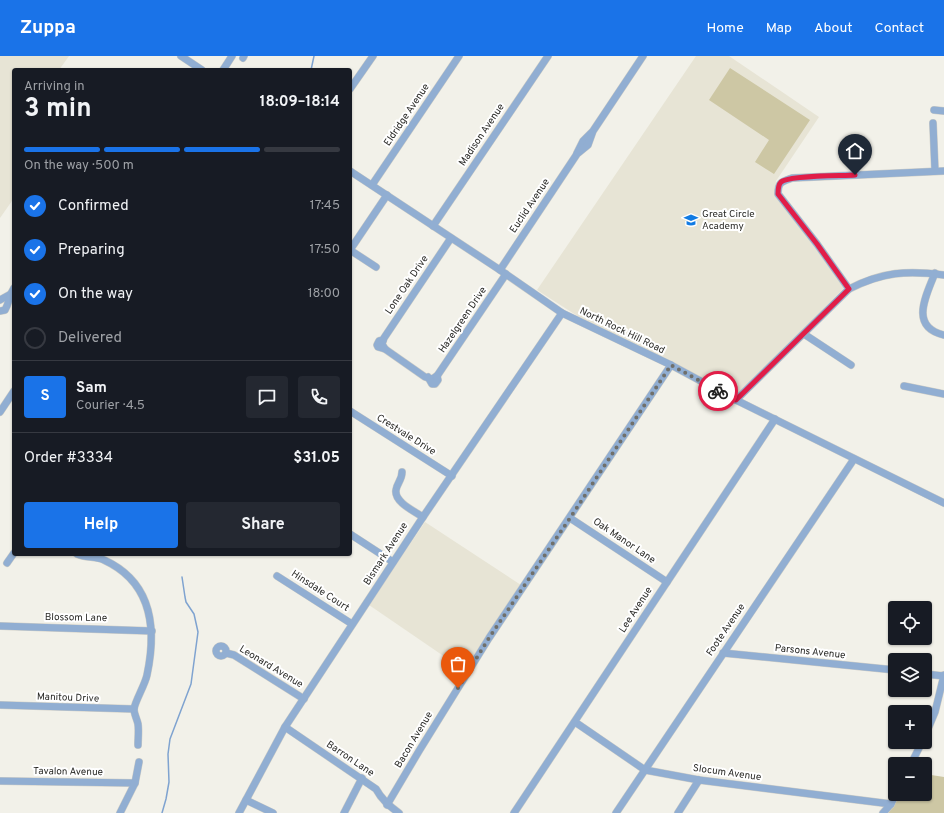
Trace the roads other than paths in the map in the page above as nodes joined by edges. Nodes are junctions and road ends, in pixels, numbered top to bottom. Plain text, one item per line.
1 (181, 56) edge
2 (232, 56) edge
3 (372, 56) edge
4 (459, 56) edge
5 (548, 56) edge
6 (644, 56) edge
7 (195, 68) edge
8 (224, 68) edge
9 (352, 86) edge
10 (934, 110) dead end
11 (944, 111) edge
12 (933, 123) dead end
13 (935, 171) junction
14 (944, 171) edge
15 (352, 172) edge
16 (372, 185) junction
17 (386, 195) junction
18 (433, 226) junction
19 (451, 238) junction
20 (352, 247) edge
21 (352, 251) edge
22 (376, 267) dead end
23 (503, 272) junction
24 (935, 274) junction
25 (944, 275) edge
26 (849, 289) junction
27 (12, 291) edge
28 (9, 296) junction
29 (0, 300) edge
30 (0, 311) edge
31 (562, 313) junction
32 (804, 334) junction
33 (944, 335) edge
34 (671, 365) junction
35 (850, 365) dead end
36 (432, 377) joint
37 (904, 386) dead end
38 (12, 394) edge
39 (944, 394) edge
40 (736, 400) junction
41 (0, 412) edge
42 (352, 412) edge
43 (775, 419) junction
44 (854, 459) junction
45 (402, 472) dead end
46 (452, 476) junction
47 (944, 503) edge
48 (423, 517) junction
49 (570, 518) junction
50 (352, 535) edge
51 (12, 556) edge
52 (88, 556) edge
53 (393, 562) junction
54 (7, 563) dead end
55 (277, 576) dead end
56 (667, 582) junction
57 (352, 624) junction
58 (0, 626) edge
59 (152, 630) junction
60 (723, 652) junction
61 (226, 653) dead end
62 (888, 669) edge
63 (932, 674) edge
64 (944, 675) edge
65 (304, 699) junction
66 (0, 705) edge
67 (134, 709) junction
68 (932, 719) edge
69 (575, 722) junction
70 (285, 727) junction
71 (138, 745) dead end
72 (139, 762) dead end
73 (645, 770) junction
74 (362, 778) junction
75 (0, 780) edge
76 (699, 780) junction
77 (135, 783) junction
78 (246, 800) junction
79 (892, 801) edge
80 (891, 804) junction
81 (387, 805) junction
82 (120, 813) edge
83 (239, 813) edge
84 (273, 813) edge
85 (344, 813) edge
86 (399, 813) edge
87 (514, 813) edge
88 (616, 813) edge
89 (678, 813) edge
90 (883, 813) edge

1 - 7 street
2 - 8 street
3 - 9 street
4 - 16 street, Eldridge Avenue
5 - 18 street, Madison Avenue
6 - 23 street, Euclid Avenue
10 - 11 street
12 - 13 street
13 - 14 street
13 - 26 street
15 - 16 street, North Rock Hill Road
16 - 17 street, North Rock Hill Road
17 - 18 street, North Rock Hill Road
17 - 20 street
18 - 19 street, North Rock Hill Road
19 - 23 street, North Rock Hill Road
19 - 36 street, Lone Oak Drive
21 - 22 street
23 - 31 street, North Rock Hill Road
23 - 36 street, Hazelgreen Drive
24 - 25 street
24 - 26 street
24 - 33 street
26 - 32 street
27 - 28 street
28 - 29 street
28 - 30 street
31 - 34 street, North Rock Hill Road
31 - 46 street, Bismark Avenue
32 - 35 street
32 - 40 street
34 - 40 street, North Rock Hill Road
34 - 49 street, Bacon Avenue
37 - 39 street
38 - 41 street
40 - 43 street, North Rock Hill Road
42 - 46 street, Crestvale Drive
43 - 44 street, North Rock Hill Road
43 - 56 street, Lee Avenue
44 - 47 street, North Rock Hill Road
44 - 60 street, Foote Avenue
45 - 48 street
46 - 48 street, Bismark Avenue
48 - 53 street, Bismark Avenue
49 - 56 street, Oak Manor Lane
49 - 81 street, Bacon Avenue
50 - 53 street
51 - 54 street
52 - 59 street
53 - 57 street, Bismark Avenue
55 - 57 street, Hinsdale Court
56 - 69 street, Lee Avenue
57 - 65 street, Bismark Avenue
58 - 59 street, Blossom Lane
59 - 67 street
60 - 62 street, Parsons Avenue
60 - 73 street, Foote Avenue
61 - 65 street, Leonard Avenue
63 - 64 street
64 - 68 street
65 - 70 street, Bismark Avenue
66 - 67 street, Manitou Drive
67 - 71 street
69 - 73 street, Slocum Avenue
69 - 87 street, Lee Avenue
70 - 74 street, Barron Lane
70 - 78 street, Bismark Avenue
72 - 77 street
73 - 76 street, Slocum Avenue
73 - 88 street, Foote Avenue
74 - 81 street, Barron Lane
74 - 85 street
75 - 77 street, Tavalon Avenue
76 - 80 street, Slocum Avenue
76 - 89 street
77 - 82 street
78 - 83 street, Bismark Avenue
78 - 84 street
79 - 80 street
80 - 90 street
81 - 86 street, Barron Lane

